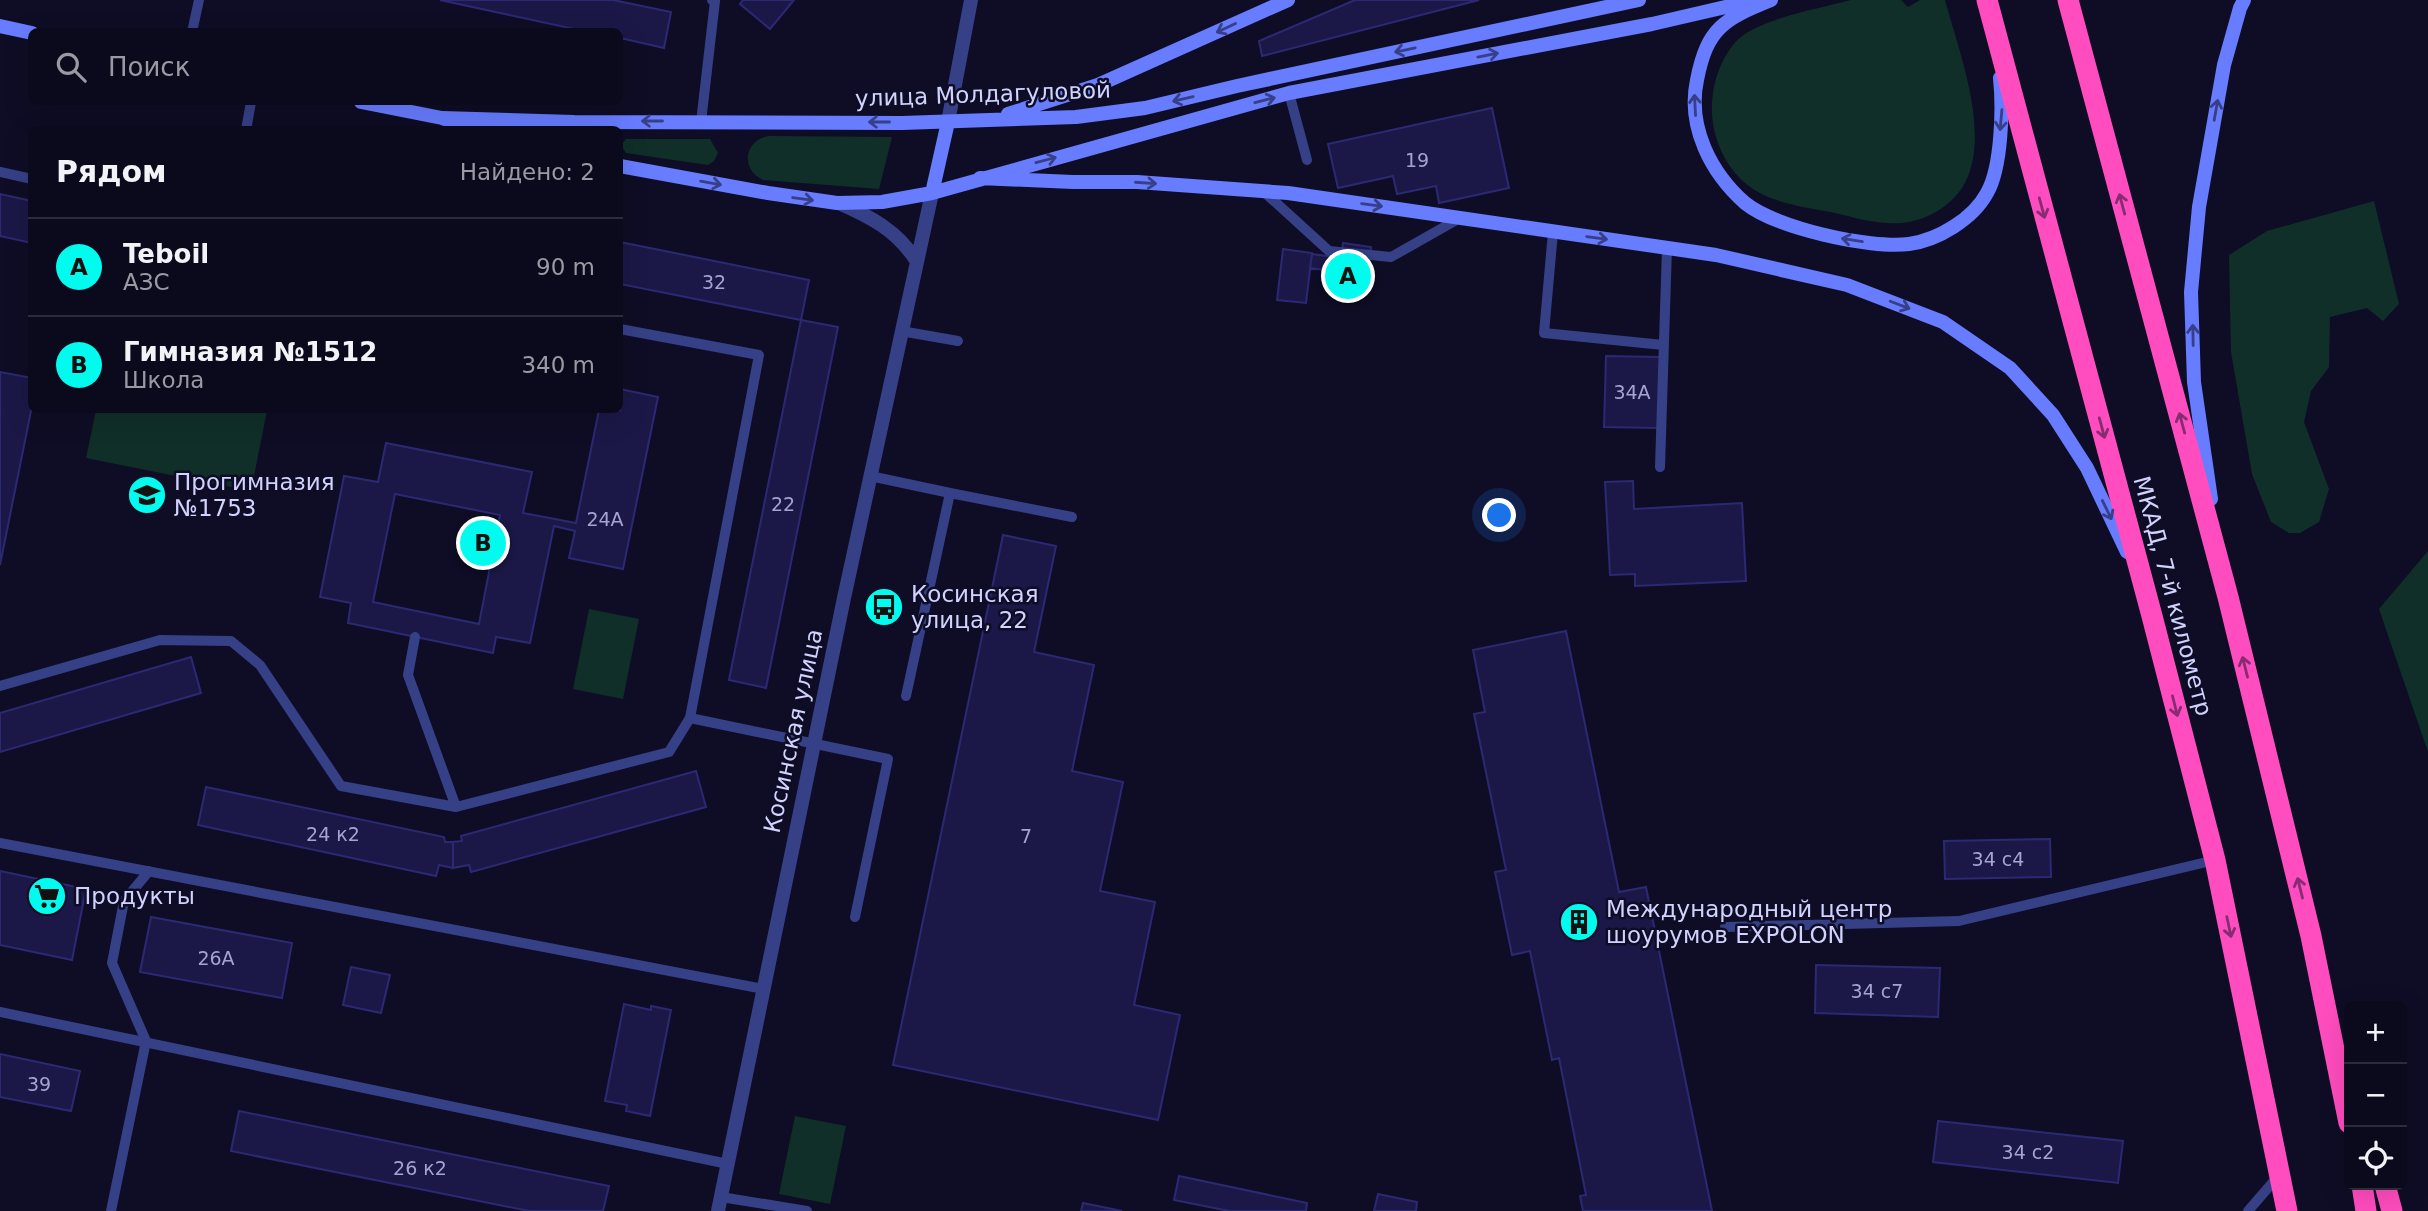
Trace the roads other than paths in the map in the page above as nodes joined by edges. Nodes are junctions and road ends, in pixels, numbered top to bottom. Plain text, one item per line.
1 (199, 0) edge
2 (714, 0) edge
3 (971, 0) edge
4 (1288, 0) edge
5 (1639, 0) edge
6 (1756, 0) edge
7 (1771, 0) edge
8 (1986, 0) edge
9 (2067, 0) edge
10 (2245, 0) edge
11 (0, 26) edge
12 (193, 28) edge
13 (1994, 28) junction
14 (28, 32) edge
15 (1289, 93) junction
16 (250, 105) edge
17 (376, 105) edge
18 (442, 118) junction
19 (988, 120) junction
20 (701, 122) junction
21 (948, 122) junction
22 (599, 125) edge
23 (247, 126) edge
24 (467, 126) edge
25 (1307, 160) dead end
26 (623, 167) edge
27 (0, 172) edge
28 (28, 178) edge
29 (980, 178) junction
30 (1263, 191) junction
31 (932, 193) junction
32 (837, 203) junction
33 (1460, 218) junction
34 (1553, 232) junction
35 (1667, 248) junction
36 (916, 260) junction
37 (623, 331) edge
38 (901, 331) junction
39 (958, 341) dead end
40 (1663, 345) junction
41 (1660, 467) dead end
42 (870, 476) junction
43 (950, 493) junction
44 (1072, 517) dead end
45 (2228, 597) junction
46 (2152, 616) junction
47 (415, 637) dead end
48 (0, 686) edge
49 (906, 696) dead end
50 (690, 718) junction
51 (813, 744) junction
52 (456, 807) junction
53 (0, 843) edge
54 (2215, 859) junction
55 (149, 871) junction
56 (855, 918) dead end
57 (1725, 927) dead end
58 (2311, 936) junction
59 (764, 989) junction
60 (0, 1012) edge
61 (2344, 1033) edge
62 (146, 1041) junction
63 (2344, 1098) edge
64 (728, 1164) junction
65 (2280, 1174) junction
66 (2363, 1190) edge
67 (2386, 1190) edge
68 (720, 1204) edge
69 (111, 1211) edge
70 (807, 1211) edge
71 (2248, 1211) edge
72 (2287, 1211) edge
73 (2366, 1211) edge
74 (2392, 1211) edge

1 - 12 lane
2 - 20 lane
3 - 21 street, Косинская улица
4 -> 19 main road
5 -> 19 main road, улица Молдагуловой
15 -> 6 main road
13 -> 7 main road
8 - 13 highway, МКАД, 7-й километр
45 -> 9 highway
45 -> 10 main road
11 - 14 main road
13 -> 46 highway, МКАД, 7-й километр
15 - 25 lane
29 -> 15 main road
16 - 23 lane
17 - 18 main road, улица Молдагуловой
18 - 22 main road, улица Молдагуловой
18 - 24 main road, улица Молдагуловой
19 - 21 main road, улица Молдагуловой
21 -> 20 main road, улица Молдагуловой
20 -> 22 main road, улица Молдагуловой
21 - 31 main road, Косинская улица
26 -> 32 main road
27 - 28 lane
29 -> 30 main road
29 - 31 main road
30 -> 33 main road
30 - 33 lane
31 - 32 main road
31 - 36 street, Косинская улица
32 - 36 street
33 - 34 main road
34 -> 35 main road
34 - 40 lane
35 - 40 lane
35 -> 46 main road
36 - 38 street, Косинская улица
37 - 50 lane
38 - 39 lane
38 - 42 street, Косинская улица
40 - 41 lane
42 - 43 lane
42 - 51 street, Косинская улица
43 - 44 lane
43 - 49 lane
58 -> 45 highway
46 -> 54 highway, МКАД, 7-й километр
47 - 52 lane
48 - 52 lane
50 - 51 lane
50 - 52 lane
51 - 56 lane
51 - 59 street, Косинская улица
53 - 55 lane
54 - 57 lane
54 -> 65 highway, МКАД, 7-й километр
55 - 59 lane
55 - 62 lane
58 - 61 highway
58 - 63 highway
59 - 64 street, Косинская улица
60 - 62 lane
62 - 64 lane
62 - 69 lane
64 - 68 street, Косинская улица
65 - 71 lane
65 - 72 highway, МКАД, 7-й километр
66 - 73 highway
67 - 74 highway
68 - 70 lane

